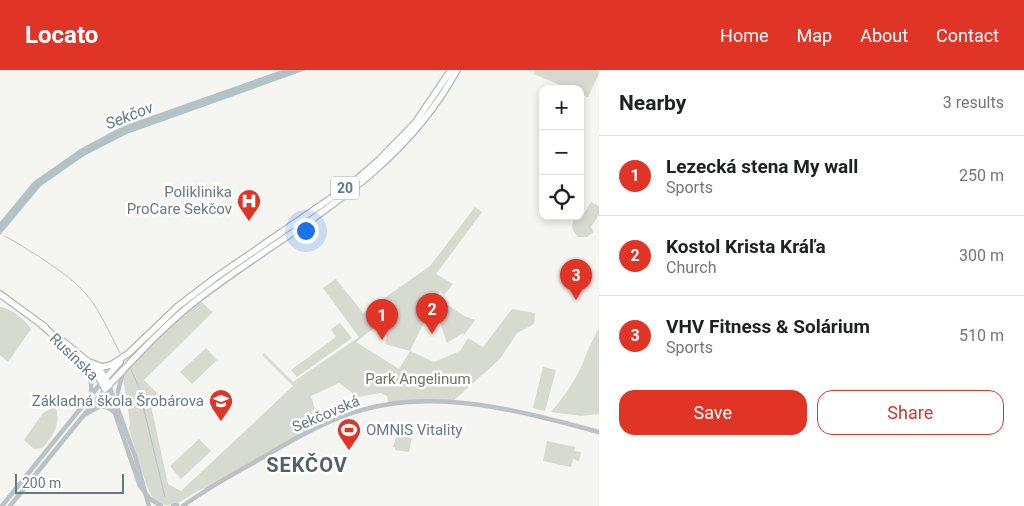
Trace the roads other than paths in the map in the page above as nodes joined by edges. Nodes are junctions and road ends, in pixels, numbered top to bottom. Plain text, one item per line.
1 (450, 70) edge
2 (457, 70) edge
3 (0, 294) edge
4 (42, 326) junction
5 (60, 343) junction
6 (128, 353) junction
7 (92, 363) junction
8 (126, 366) junction
9 (103, 381) junction
10 (107, 387) junction
11 (91, 395) junction
12 (115, 413) junction
13 (83, 416) junction
14 (126, 429) junction
15 (599, 432) edge
16 (145, 494) junction
17 (178, 505) edge
18 (2, 506) edge
19 (10, 506) edge
20 (148, 506) edge
21 (161, 506) edge

1 - 6 main road, 20
2 - 8 main road, 20
3 - 4 main road, Rusínska
4 - 5 main road, Rusínska
4 - 7 main road, Rusínska
5 - 9 main road, Rusínska
5 - 11 street
6 - 7 main road, 20
6 - 9 main road
7 - 9 main road, Rusínska
8 - 10 main road, 20
8 - 14 street
9 - 10 main road
9 - 11 street
10 - 12 street
10 - 13 street
10 - 14 street
11 - 18 street
12 - 13 street
12 - 16 street
13 - 19 street
14 - 16 street
15 - 17 street, Sekčovská
16 - 20 street
16 - 21 street

